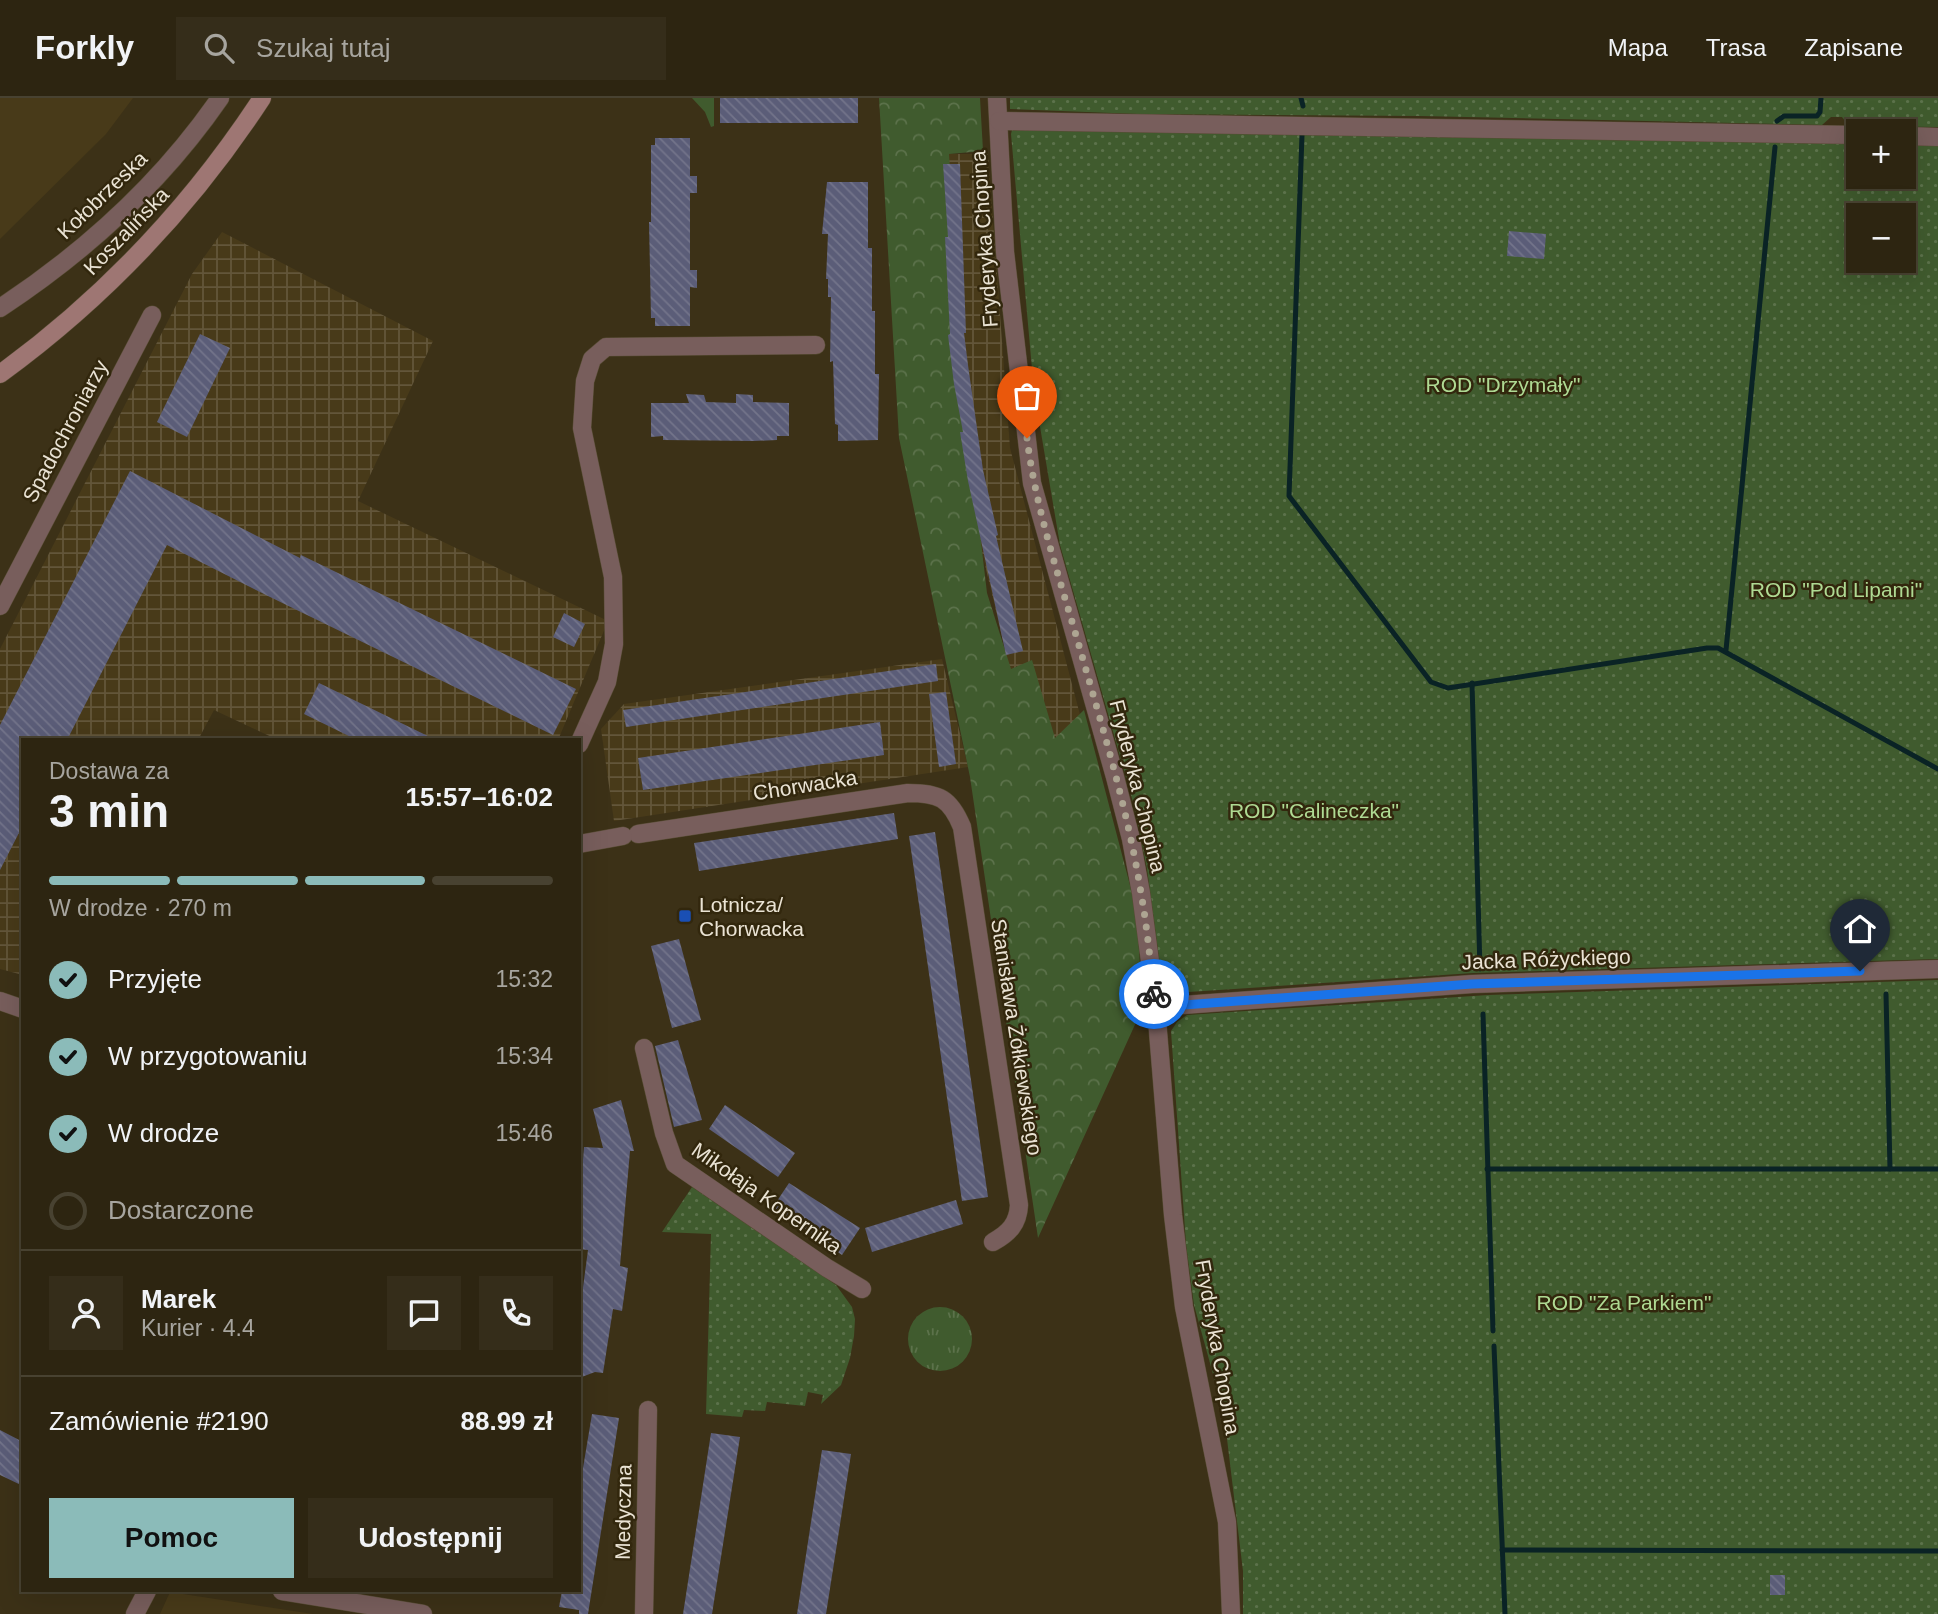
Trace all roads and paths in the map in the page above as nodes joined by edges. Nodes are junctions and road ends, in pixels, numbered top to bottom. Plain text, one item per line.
1 (220, 98) edge
2 (262, 98) edge
3 (997, 98) edge
4 (999, 121) junction
5 (1846, 135) edge
6 (1916, 136) edge
7 (1938, 137) edge
8 (0, 308) edge
9 (152, 315) dead end
10 (816, 345) dead end
11 (0, 374) edge
12 (0, 606) edge
13 (581, 740) edge
14 (962, 827) joint
15 (581, 844) edge
16 (1938, 969) edge
17 (0, 1001) edge
18 (1156, 1007) junction
19 (21, 1008) edge
20 (645, 1048) dead end
21 (993, 1242) dead end
22 (862, 1289) dead end
23 (648, 1410) dead end
24 (146, 1592) edge
25 (288, 1592) edge
26 (135, 1614) edge
27 (423, 1614) edge
28 (644, 1614) edge
29 (1231, 1614) edge

1 - 8 street, Kołobrzeska
2 - 11 street, Koszalińska
3 - 4 street, Fryderyka Chopina
4 - 5 street
4 - 18 street, Fryderyka Chopina
6 - 7 street
9 - 12 street, Spadochroniarzy
10 - 13 street
14 - 15 street, Chorwacka
14 - 21 street, Stanisława Żółkiewskiego
16 - 18 street, Jacka Różyckiego
17 - 19 street
18 - 29 street, Fryderyka Chopina
20 - 22 street, Mikołaja Kopernika
23 - 28 street, Medyczna
24 - 26 street
25 - 27 street

